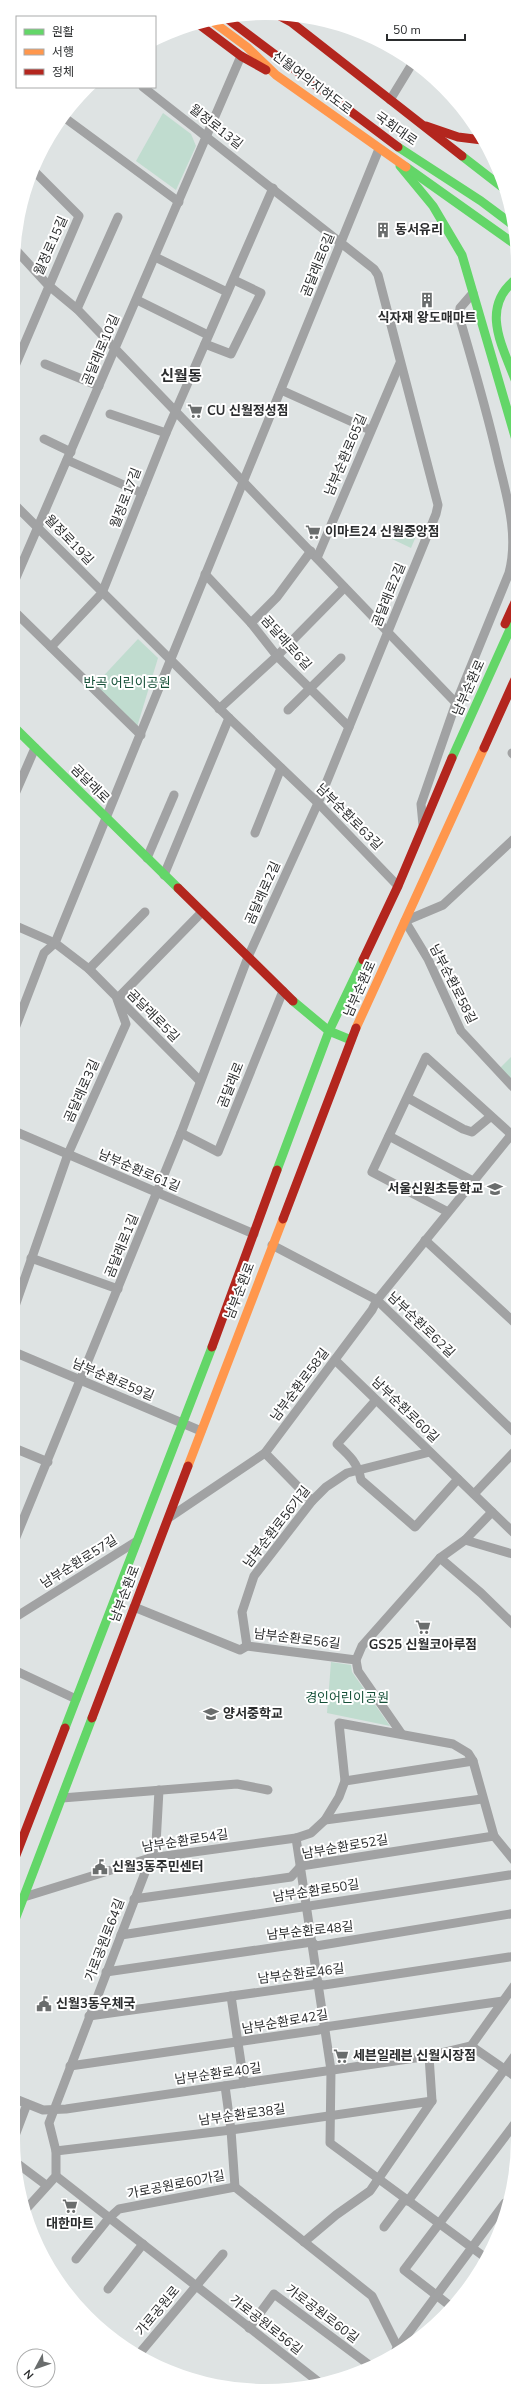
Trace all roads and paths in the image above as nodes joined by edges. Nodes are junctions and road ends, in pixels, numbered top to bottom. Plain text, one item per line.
1 (243, 21) edge
2 (232, 22) edge
3 (291, 22) edge
4 (218, 25) edge
5 (203, 28) edge
6 (241, 56) junction
7 (410, 67) edge
8 (276, 75) junction
9 (144, 88) edge
10 (390, 100) junction
11 (68, 120) edge
12 (422, 125) junction
13 (207, 137) junction
14 (476, 139) edge
15 (379, 149) junction
16 (397, 163) junction
17 (38, 174) edge
18 (496, 183) edge
19 (272, 188) junction
20 (179, 202) junction
21 (504, 208) edge
22 (118, 217) dead end
23 (506, 219) edge
24 (509, 240) edge
25 (341, 242) junction
26 (21, 255) edge
27 (155, 257) junction
28 (234, 280) junction
29 (511, 283) edge
30 (48, 285) junction
31 (227, 292) junction
32 (473, 293) junction
33 (137, 300) junction
34 (77, 309) junction
35 (207, 339) junction
36 (115, 349) junction
37 (20, 354) edge
38 (400, 363) junction
39 (46, 364) dead end
40 (511, 367) edge
41 (100, 386) junction
42 (281, 390) junction
43 (175, 412) junction
44 (110, 414) dead end
45 (511, 423) edge
46 (370, 430) junction
47 (166, 433) junction
48 (44, 439) dead end
49 (69, 456) junction
50 (243, 482) junction
51 (142, 493) junction
52 (20, 511) edge
53 (37, 526) junction
54 (511, 528) edge
55 (314, 554) junction
56 (511, 566) edge
57 (20, 568) edge
58 (205, 574) junction
59 (344, 588) junction
60 (102, 594) junction
61 (511, 611) edge
62 (20, 617) edge
63 (251, 623) junction
64 (511, 627) edge
65 (389, 631) junction
66 (51, 647) junction
67 (277, 656) junction
68 (170, 658) junction
69 (341, 658) dead end
70 (511, 688) edge
71 (310, 689) junction
72 (476, 702) junction
73 (456, 703) junction
74 (219, 709) junction
75 (288, 710) dead end
76 (229, 718) junction
77 (349, 727) junction
78 (20, 733) edge
79 (141, 735) junction
80 (34, 748) junction
81 (281, 768) junction
82 (20, 780) edge
83 (174, 795) dead end
84 (318, 803) junction
85 (105, 816) junction
86 (423, 826) junction
87 (254, 833) dead end
88 (511, 842) edge
89 (147, 858) junction
90 (164, 875) junction
91 (398, 886) junction
92 (144, 912) dead end
93 (202, 912) junction
94 (383, 918) junction
95 (405, 920) junction
96 (20, 928) edge
97 (55, 943) junction
98 (248, 957) junction
99 (89, 969) junction
100 (382, 971) junction
101 (283, 991) junction
102 (117, 999) junction
103 (20, 1015) edge
104 (329, 1031) junction
105 (351, 1040) junction
106 (200, 1081) junction
107 (511, 1085) edge
108 (408, 1098) junction
109 (490, 1117) junction
110 (511, 1130) edge
111 (181, 1133) junction
112 (20, 1134) edge
113 (389, 1136) junction
114 (511, 1136) edge
115 (68, 1154) junction
116 (473, 1181) junction
117 (157, 1193) junction
118 (448, 1212) junction
119 (254, 1234) junction
120 (425, 1240) junction
121 (272, 1245) junction
122 (31, 1258) junction
123 (118, 1289) junction
124 (20, 1291) edge
125 (377, 1300) junction
126 (511, 1319) edge
127 (20, 1355) edge
128 (335, 1360) junction
129 (80, 1380) junction
130 (376, 1400) junction
131 (183, 1424) junction
132 (511, 1429) edge
133 (201, 1431) junction
134 (20, 1450) edge
135 (430, 1452) junction
136 (265, 1453) junction
137 (511, 1455) edge
138 (48, 1462) junction
139 (359, 1469) junction
140 (458, 1479) junction
141 (474, 1494) junction
142 (312, 1501) junction
143 (492, 1512) junction
144 (168, 1517) junction
145 (20, 1528) edge
146 (511, 1530) edge
147 (465, 1540) junction
148 (137, 1541) junction
149 (511, 1554) edge
150 (440, 1558) junction
151 (134, 1606) junction
152 (20, 1614) edge
153 (511, 1623) edge
154 (247, 1646) junction
155 (356, 1660) junction
156 (20, 1673) edge
157 (76, 1699) junction
158 (401, 1733) junction
159 (473, 1761) junction
160 (345, 1781) junction
161 (159, 1790) junction
162 (268, 1790) dead end
163 (62, 1798) junction
164 (482, 1799) junction
165 (325, 1820) junction
166 (494, 1836) junction
167 (296, 1838) junction
168 (20, 1845) edge
169 (511, 1857) edge
170 (150, 1858) junction
171 (300, 1866) junction
172 (511, 1875) edge
173 (24, 1897) junction
174 (134, 1899) junction
175 (307, 1906) junction
176 (20, 1907) edge
177 (511, 1914) edge
178 (121, 1935) junction
179 (312, 1942) junction
180 (511, 1957) edge
181 (106, 1972) junction
182 (318, 1984) junction
183 (511, 1990) edge
184 (231, 1996) junction
185 (503, 2001) junction
186 (89, 2016) junction
187 (325, 2028) junction
188 (238, 2043) junction
189 (471, 2046) junction
190 (429, 2056) junction
191 (511, 2061) edge
192 (70, 2066) junction
193 (505, 2069) junction
194 (331, 2070) junction
195 (511, 2073) edge
196 (244, 2083) junction
197 (225, 2086) junction
198 (20, 2101) edge
199 (432, 2101) junction
200 (27, 2104) junction
201 (53, 2110) junction
202 (332, 2115) junction
203 (20, 2124) edge
204 (511, 2129) edge
205 (231, 2130) junction
206 (56, 2151) junction
207 (22, 2167) edge
208 (56, 2176) junction
209 (378, 2179) junction
210 (46, 2185) junction
211 (235, 2187) junction
212 (407, 2200) junction
213 (29, 2205) edge
214 (501, 2209) edge
215 (109, 2218) junction
216 (439, 2224) junction
217 (384, 2227) dead end
218 (304, 2242) junction
219 (143, 2244) junction
220 (472, 2248) junction
221 (223, 2254) dead end
222 (482, 2255) edge
223 (76, 2259) dead end
224 (196, 2286) junction
225 (108, 2289) dead end
226 (437, 2296) junction
227 (447, 2303) edge
228 (249, 2328) junction
229 (412, 2335) edge
230 (396, 2347) edge
231 (142, 2350) edge
232 (366, 2362) edge
233 (314, 2379) edge

1 - 21 main road, 국회대로
2 - 23 main road, 국회대로
3 - 10 main road
4 - 8 main road, 신월여의지하도로
5 - 6 main road
6 - 8 main road
6 - 13 street, 곰달래로10길
7 - 10 street
8 - 15 main road, 신월여의지하도로
9 - 13 street, 월정로13길
10 - 12 main road
11 - 20 street
12 - 14 main road
12 - 18 main road
13 - 19 street, 월정로13길
13 - 20 street, 곰달래로10길
15 - 16 main road, 신월여의지하도로
15 - 25 street, 곰달래로6길
16 - 24 main road
16 - 32 main road
17 - 30 street, 월정로15길
19 - 25 street, 월정로13길
19 - 28 street
20 - 27 street, 곰달래로10길
22 - 34 street
25 - 38 street, 곰달래로2길
25 - 42 street, 곰달래로6길
26 - 30 street
27 - 31 street
27 - 33 street, 곰달래로10길
28 - 31 street
28 - 35 street
29 - 40 main road
30 - 34 street
30 - 37 street, 월정로15길
31 - 35 street
32 - 45 main road
32 - 54 street
33 - 35 street
33 - 36 street, 곰달래로10길
34 - 36 street
35 - 43 street
36 - 41 street, 곰달래로10길
36 - 43 street
38 - 46 street, 남부순환로65길
38 - 65 street, 곰달래로2길
39 - 41 street
41 - 49 street, 곰달래로10길
42 - 46 street
42 - 50 street, 곰달래로6길
43 - 47 street, 월정로17길
43 - 50 street
44 - 47 street
46 - 55 street, 남부순환로65길
47 - 51 street, 월정로17길
48 - 49 street
49 - 51 street
49 - 53 street, 곰달래로10길
50 - 55 street
50 - 58 street, 곰달래로6길
51 - 60 street, 월정로17길
52 - 53 street, 월정로19길
53 - 57 street, 곰달래로10길
53 - 60 street, 월정로19길
55 - 59 street
55 - 63 street, 남부순환로65길
56 - 73 street
58 - 63 street, 곰달래로6길
58 - 68 street, 곰달래로6길
59 - 65 street
59 - 67 street
60 - 66 street
60 - 68 street, 월정로19길
61 - 72 main road
62 - 66 street
63 - 67 street, 곰달래로6길
64 - 72 main road, 남부순환로
65 - 73 street
65 - 77 street, 곰달래로2길
66 - 79 street
67 - 71 street, 곰달래로6길
67 - 74 street
68 - 74 street, 남부순환로63길
68 - 79 street, 곰달래로6길
69 - 71 street
70 - 95 main road, 남부순환로
71 - 75 street
71 - 77 street, 곰달래로6길
72 - 86 main road, 남부순환로
73 - 86 street
74 - 76 street, 남부순환로63길
76 - 81 street, 남부순환로63길
76 - 90 street
77 - 84 street, 곰달래로2길
78 - 80 main road, 곰달래로
79 - 85 street, 곰달래로6길
80 - 82 street
80 - 85 main road, 곰달래로
81 - 84 street, 남부순환로63길
81 - 87 street
83 - 89 street
84 - 91 street, 남부순환로63길
84 - 98 street, 곰달래로2길
85 - 89 main road, 곰달래로
85 - 97 street
86 - 91 main road, 남부순환로
88 - 95 street
89 - 90 main road, 곰달래로
90 - 93 main road, 곰달래로
91 - 94 main road, 남부순환로
92 - 99 street
93 - 98 main road, 곰달래로
93 - 102 street
94 - 100 main road
94 - 104 main road, 남부순환로
95 - 100 main road, 남부순환로
95 - 107 street, 남부순환로58길
96 - 97 street, 곰달래로5길
97 - 99 street, 곰달래로5길
97 - 103 street
98 - 101 main road, 곰달래로
98 - 106 street, 곰달래로1길
99 - 102 street, 곰달래로5길
100 - 105 main road, 남부순환로
101 - 104 main road, 곰달래로
101 - 111 street, 곰달래로
102 - 106 street, 곰달래로5길
102 - 115 street, 곰달래로3길
104 - 105 main road, 곰달래로
104 - 119 main road, 남부순환로
105 - 121 main road, 남부순환로
106 - 111 street, 곰달래로1길
108 - 109 street
108 - 109 street, 남부순환로58길
108 - 113 street
109 - 110 street, 남부순환로58길
111 - 117 street, 곰달래로1길
112 - 115 street, 남부순환로61길
113 - 116 street
113 - 118 street
114 - 116 street, 남부순환로58길
115 - 117 street, 남부순환로61길
115 - 122 street, 곰달래로3길
116 - 118 street, 남부순환로58길
117 - 119 street, 남부순환로61길
117 - 123 street, 곰달래로1길
118 - 120 street, 남부순환로58길
119 - 131 main road, 남부순환로
120 - 125 street, 남부순환로58길
120 - 126 street
121 - 125 street, 남부순환로62길
121 - 133 main road, 남부순환로
122 - 123 street
122 - 124 street, 곰달래로3길
123 - 129 street, 곰달래로1길
125 - 128 street, 남부순환로58길
125 - 132 street, 남부순환로62길
127 - 129 street, 남부순환로59길
128 - 130 street, 남부순환로60길
128 - 136 street, 남부순환로58길
129 - 131 street, 남부순환로59길
129 - 138 street, 곰달래로1길
130 - 135 street, 남부순환로60길
130 - 139 street
131 - 133 street, 남부순환로59길
131 - 148 main road, 남부순환로
133 - 144 main road, 남부순환로
134 - 138 street
135 - 139 street, 남부순환로56가길
135 - 140 street, 남부순환로60길
136 - 142 street
136 - 144 street, 남부순환로58길
137 - 141 street
138 - 145 street, 곰달래로1길
139 - 140 street
139 - 142 street, 남부순환로56가길
140 - 141 street, 남부순환로60길
141 - 143 street, 남부순환로60길
142 - 154 street, 남부순환로56가길
143 - 146 street, 남부순환로60길
143 - 147 street
144 - 151 main road, 남부순환로
147 - 149 street
147 - 150 street
148 - 152 street, 남부순환로57길
148 - 157 main road, 남부순환로
150 - 153 street
150 - 155 street
151 - 154 street, 남부순환로56길
151 - 163 main road, 남부순환로
154 - 155 street, 남부순환로56길
155 - 158 street, 남부순환로56길
156 - 157 street
157 - 168 main road, 남부순환로
158 - 159 street, 남부순환로54길
158 - 160 street, 남부순환로54길
159 - 160 street
159 - 164 street
160 - 165 street, 남부순환로54길
161 - 162 street
161 - 163 street
161 - 170 street, 가로공원로64길
163 - 173 main road, 남부순환로
164 - 165 street
164 - 166 street
165 - 167 street, 남부순환로54길
166 - 169 street
166 - 171 street, 남부순환로52길
167 - 170 street, 남부순환로54길
167 - 171 street
170 - 173 street, 남부순환로54길
170 - 174 street, 가로공원로64길
171 - 174 street, 남부순환로52길
171 - 175 street
172 - 175 street, 남부순환로50길
173 - 176 main road, 남부순환로
174 - 178 street, 가로공원로64길
175 - 178 street, 남부순환로50길
175 - 179 street
177 - 179 street, 남부순환로48길
178 - 181 street, 가로공원로64길
179 - 181 street, 남부순환로48길
179 - 182 street
180 - 182 street, 남부순환로46길
181 - 186 street, 가로공원로64길
182 - 184 street, 남부순환로46길
182 - 187 street
183 - 185 street
184 - 186 street, 남부순환로46길
184 - 188 street
185 - 187 street, 남부순환로42길
185 - 189 street
186 - 192 street, 가로공원로64길
187 - 188 street, 남부순환로42길
187 - 194 street
188 - 192 street, 남부순환로42길
188 - 196 street
189 - 190 street, 남부순환로40길
189 - 193 street
190 - 194 street, 남부순환로40길
190 - 199 street
191 - 193 street
192 - 201 street, 가로공원로64길
193 - 195 street
193 - 212 street
194 - 196 street, 남부순환로40길
194 - 202 street
196 - 197 street, 남부순환로40길
197 - 201 street, 남부순환로40길
197 - 205 street
198 - 200 street, 남부순환로40길
199 - 202 street, 남부순환로38길
199 - 209 street
200 - 201 street, 남부순환로40길
200 - 203 street
201 - 206 street, 가로공원로64길
202 - 205 street, 남부순환로38길
202 - 209 street
204 - 216 street
205 - 206 street, 남부순환로38길
205 - 211 street
206 - 208 street, 가로공원로64길
207 - 210 street
208 - 210 street
208 - 215 street, 가로공원로56길
209 - 212 street
209 - 218 street
210 - 213 street
211 - 215 street, 가로공원로60가길
211 - 218 street, 가로공원로60가길
212 - 216 street
212 - 217 street
214 - 220 street
215 - 219 street, 가로공원로56길
215 - 223 street
216 - 220 street
216 - 226 street
218 - 230 street, 가로공원로60가길
219 - 224 street, 가로공원로56길
219 - 225 street
220 - 222 street
220 - 226 street
221 - 224 street
224 - 228 street, 가로공원로56길
224 - 231 street, 가로공원로
226 - 227 street
226 - 229 street
228 - 232 street, 가로공원로60길
228 - 233 street, 가로공원로56길

